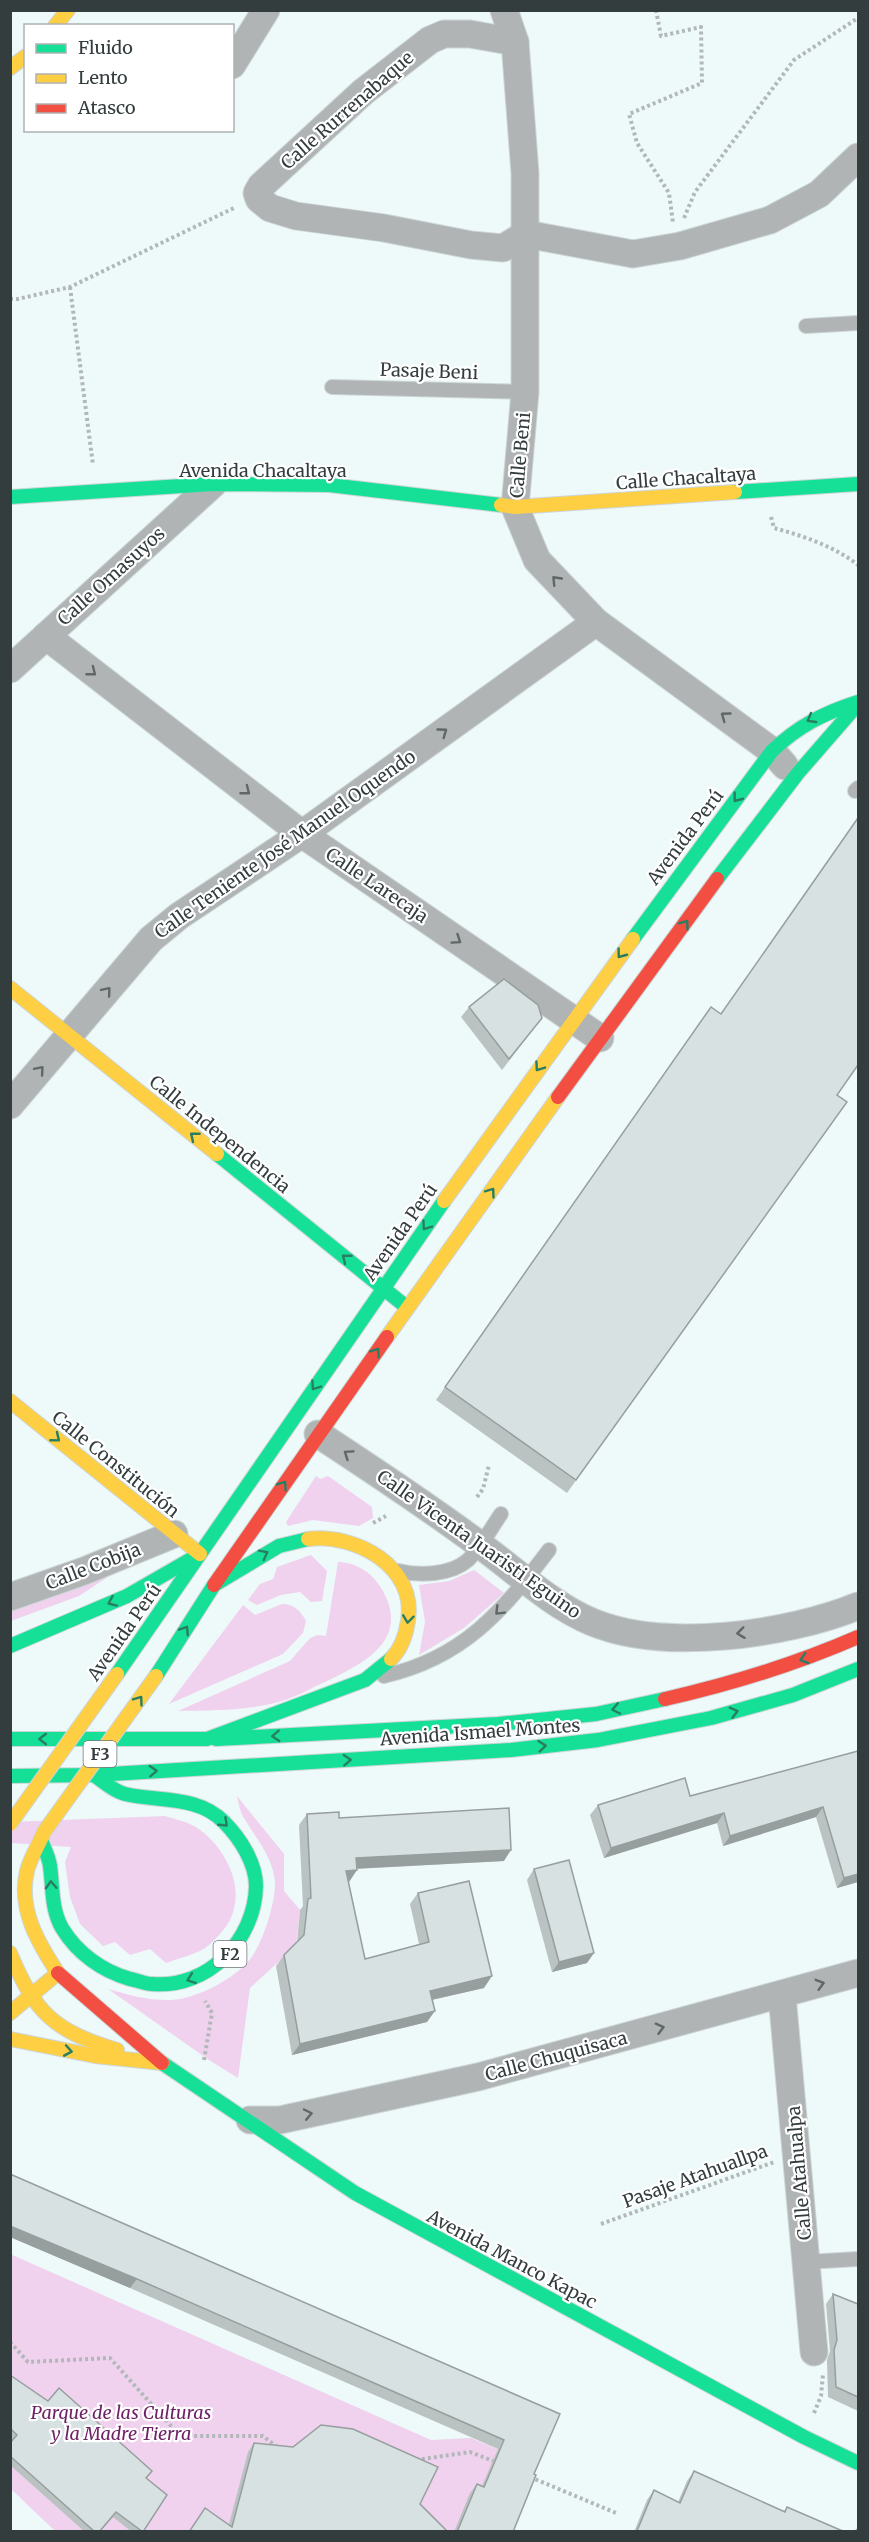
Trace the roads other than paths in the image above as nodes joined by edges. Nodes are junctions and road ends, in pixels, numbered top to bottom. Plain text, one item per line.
1 (68, 10) edge
2 (266, 10) edge
3 (504, 10) edge
4 (57, 24) edge
5 (515, 42) junction
6 (24, 58) edge
7 (234, 62) edge
8 (10, 68) edge
9 (858, 157) edge
10 (526, 234) junction
11 (858, 323) edge
12 (806, 326) dead end
13 (332, 387) dead end
14 (525, 392) junction
15 (213, 484) junction
16 (858, 484) edge
17 (10, 497) edge
18 (515, 507) junction
19 (596, 622) junction
20 (46, 636) junction
21 (10, 669) edge
22 (858, 703) edge
23 (772, 751) junction
24 (794, 776) junction
25 (302, 834) junction
26 (10, 988) edge
27 (573, 1019) junction
28 (69, 1036) junction
29 (600, 1038) junction
30 (10, 1105) edge
31 (383, 1287) junction
32 (408, 1308) junction
33 (10, 1401) edge
34 (306, 1426) junction
35 (501, 1514) dead end
36 (174, 1534) junction
37 (480, 1545) junction
38 (549, 1550) dead end
39 (200, 1554) junction
40 (394, 1570) junction
41 (527, 1580) junction
42 (214, 1585) junction
43 (10, 1597) edge
44 (858, 1605) edge
45 (858, 1637) edge
46 (10, 1646) edge
47 (858, 1669) edge
48 (365, 1680) junction
49 (10, 1738) edge
50 (207, 1739) junction
51 (94, 1775) junction
52 (10, 1776) edge
53 (10, 1824) edge
54 (42, 1836) junction
55 (10, 1953) edge
56 (58, 1973) junction
57 (858, 1973) edge
58 (783, 1995) junction
59 (30, 1996) junction
60 (10, 2013) edge
61 (10, 2039) edge
62 (162, 2063) junction
63 (250, 2120) junction
64 (858, 2259) edge
65 (806, 2262) junction
66 (814, 2352) road end
67 (858, 2463) edge

1 - 4 main road
2 - 7 street
3 - 5 street, Calle Beni
5 - 10 street, Calle Beni
5 - 10 street, Calle Rurrenabaque
6 - 8 main road
9 - 10 street
10 - 14 street, Calle Beni
11 - 12 lane
13 - 14 lane, Pasaje Beni
14 - 18 street, Calle Beni
15 - 17 main road, Avenida Chacaltaya
15 - 18 main road, Avenida Chacaltaya
15 - 20 street, Calle Omasuyos
16 - 18 main road, Calle Chacaltaya
19 -> 18 street, Calle Beni
23 -> 19 street, Calle Beni
25 -> 19 street, Calle Teniente José Manuel Oquendo
20 - 21 street, Calle Omasuyos
20 -> 25 street, Calle Larecaja
22 -> 23 main road, Avenida Perú
22 - 24 main road, Avenida Perú
23 - 24 street, Calle Beni
23 -> 27 main road, Avenida Perú
29 -> 24 main road, Avenida Perú
25 -> 27 street, Calle Larecaja
28 -> 25 street, Calle Teniente José Manuel Oquendo
26 - 28 main road, Calle Independencia
27 - 29 street, Calle Larecaja
27 -> 31 main road, Avenida Perú
30 -> 28 street, Calle Teniente José Manuel Oquendo
31 -> 28 main road, Calle Independencia
32 -> 29 main road, Avenida Perú
31 - 32 main road, Calle Independencia
31 -> 34 main road, Avenida Perú
34 -> 32 main road, Avenida Perú
33 -> 36 main road, Calle Constitución
37 -> 34 street, Calle Vicenta Juaristi Eguino
34 - 39 main road, Avenida Perú
42 -> 34 main road, Avenida Perú
35 - 37 lane
36 - 39 main road, Calle Constitución
36 - 43 street, Calle Cobija
37 - 40 lane
37 - 41 street, Calle Vicenta Juaristi Eguino
38 - 41 lane
39 -> 46 main road
39 - 53 main road, Avenida Perú, bridge
42 -> 40 main road
40 -> 48 main road
44 -> 41 street, Calle Vicenta Juaristi Eguino
41 -> 48 lane
54 -> 42 main road, Avenida Perú / F3, bridge
45 -> 50 main road, Avenida Ismael Montes
51 -> 47 main road, Avenida Ismael Montes
48 - 50 main road
50 -> 49 main road, Avenida Ismael Montes
51 - 52 main road, Avenida Ismael Montes
51 -> 54 main road, F2
54 - 56 main road, Avenida Manco Kapac / F3
55 - 59 main road, Avenida Manco Kapac
56 - 59 main road
56 - 62 main road, Avenida Manco Kapac
58 -> 57 street, Calle Chuquisaca
63 -> 58 street, Calle Chuquisaca
58 - 65 street, Calle Atahualpa
59 - 60 main road
59 - 62 main road, Avenida Manco Kapac
61 -> 62 main road
62 - 63 main road, Avenida Manco Kapac
63 - 67 main road, Avenida Manco Kapac
64 - 65 lane
65 - 66 street, Calle Atahualpa

